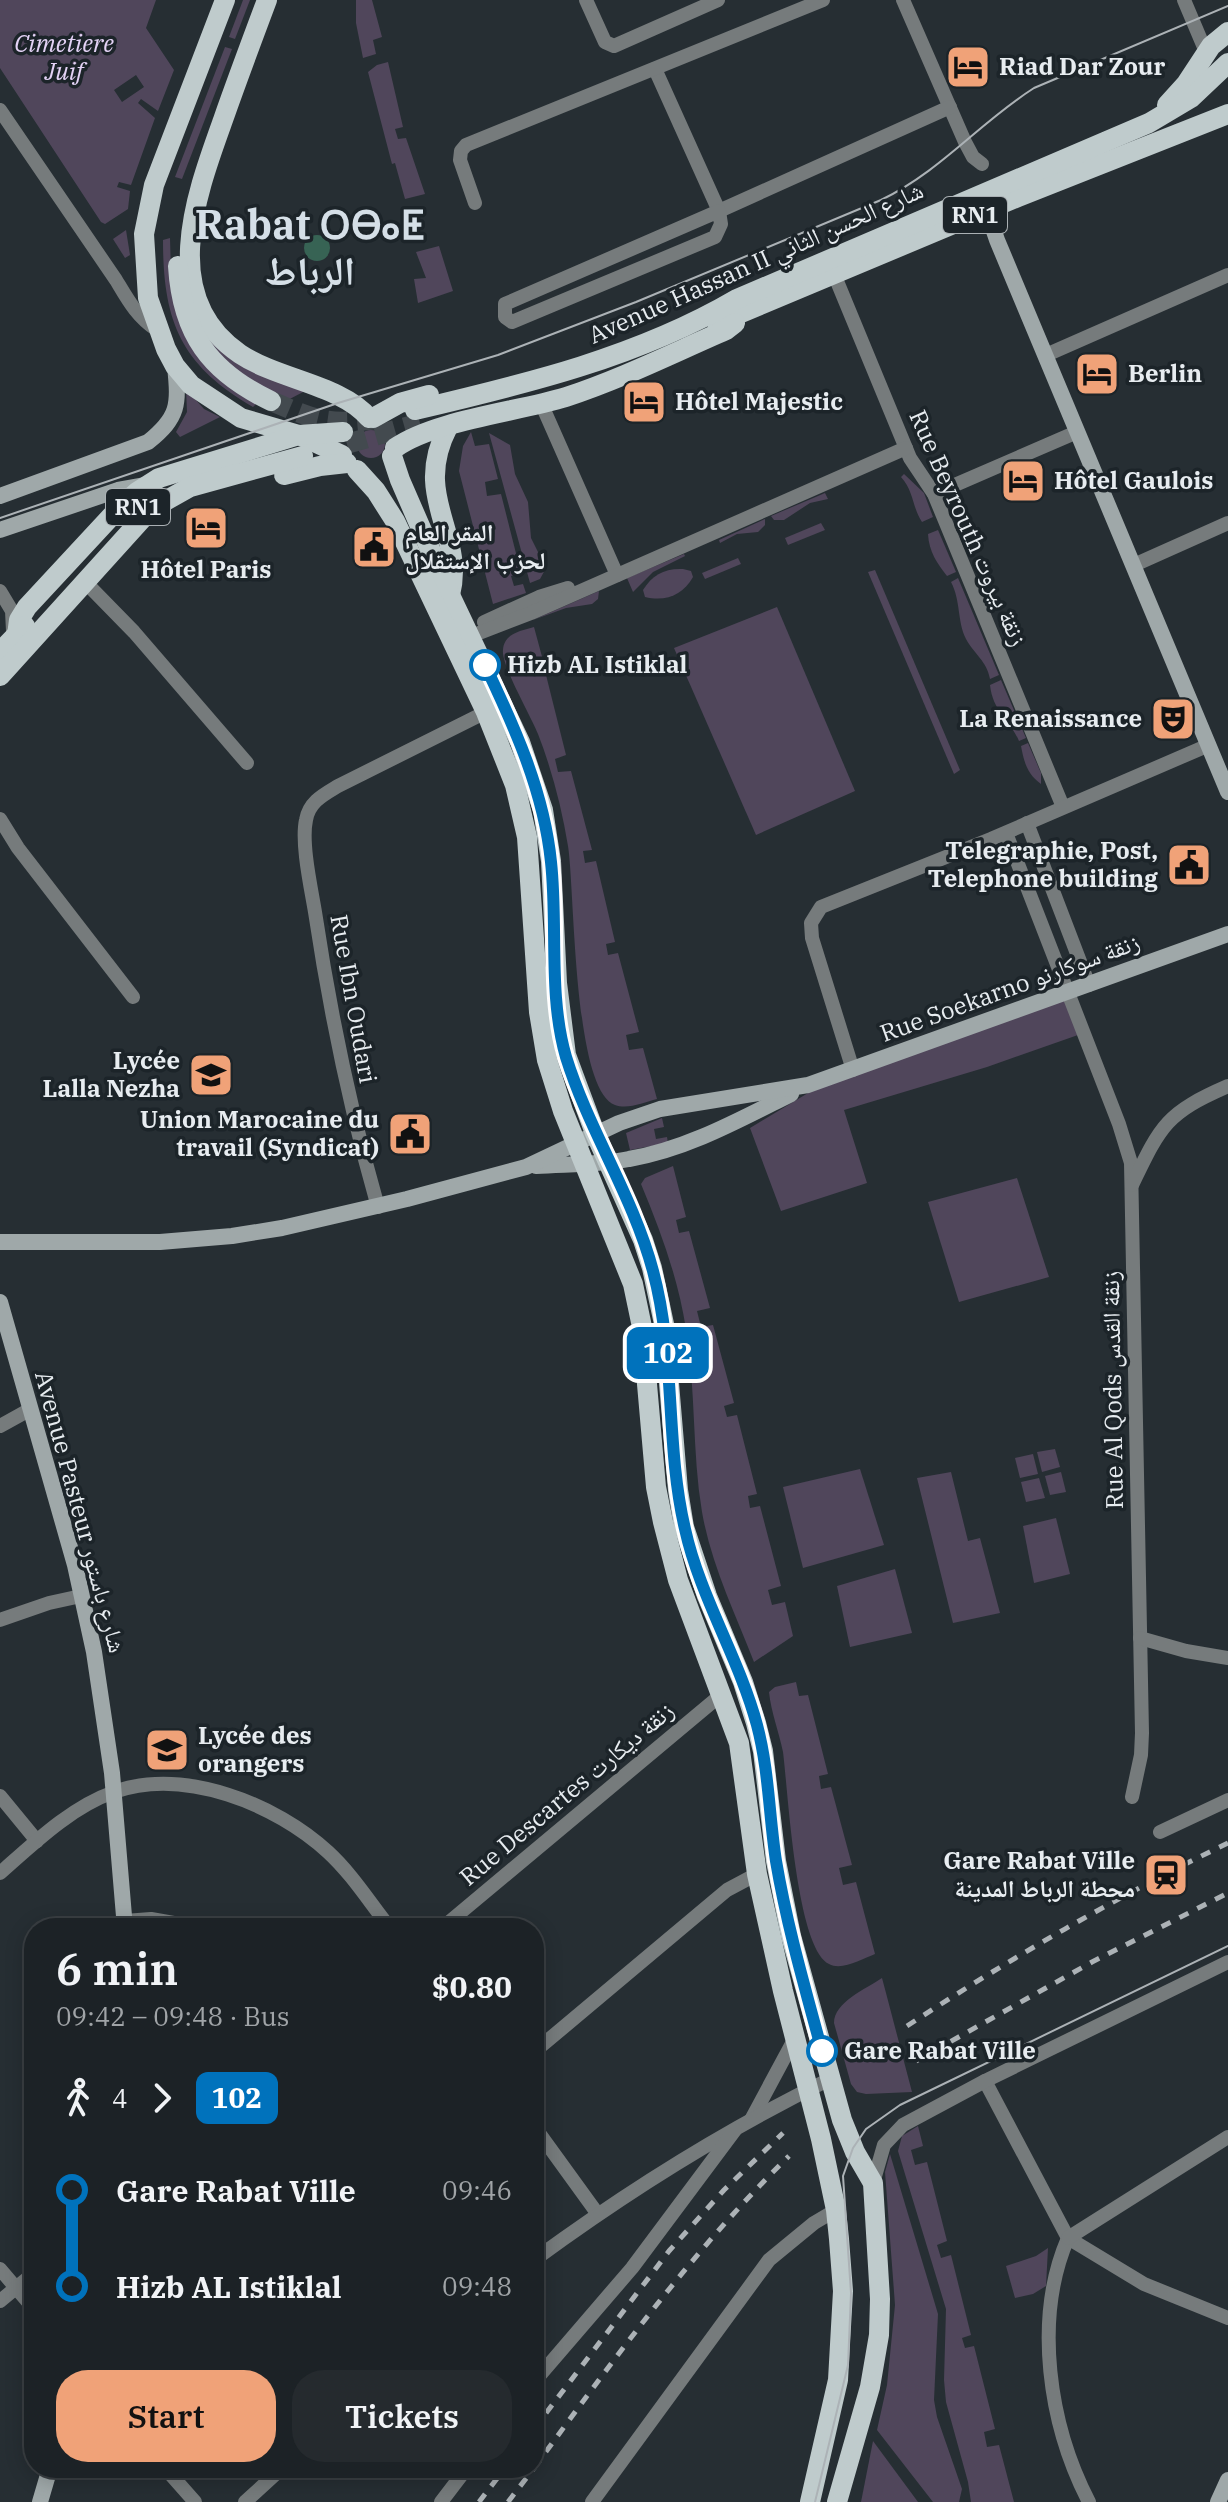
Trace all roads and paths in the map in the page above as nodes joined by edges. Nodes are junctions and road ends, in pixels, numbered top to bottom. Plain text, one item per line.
1 (225, 0) edge
2 (267, 0) edge
3 (586, 0) edge
4 (718, 0) edge
5 (823, 0) edge
6 (903, 0) edge
7 (1184, 0) edge
8 (1228, 32) edge
9 (1206, 52) junction
10 (1228, 64) edge
11 (655, 69) junction
12 (239, 73) junction
13 (1228, 84) edge
14 (950, 107) junction
15 (0, 110) edge
16 (1228, 114) edge
17 (1149, 123) junction
18 (982, 164) dead end
19 (984, 202) junction
20 (475, 203) dead end
21 (719, 211) junction
22 (834, 274) junction
23 (1228, 275) edge
24 (742, 305) junction
25 (157, 330) junction
26 (1046, 355) junction
27 (175, 366) junction
28 (271, 401) tunnel mouth
29 (541, 403) junction
30 (418, 417) tunnel mouth
31 (371, 418) junction
32 (448, 427) junction
33 (343, 432) junction
34 (1077, 432) junction
35 (301, 445) junction
36 (906, 448) junction
37 (393, 452) junction
38 (349, 463) junction
39 (148, 485) junction
40 (934, 494) junction
41 (0, 496) edge
42 (1228, 523) edge
43 (0, 530) edge
44 (1134, 565) junction
45 (617, 575) junction
46 (575, 587) dead end
47 (92, 589) junction
48 (0, 591) edge
49 (450, 595) junction
50 (460, 637) junction
51 (14, 642) edge
52 (0, 676) edge
53 (486, 712) junction
54 (1209, 745) junction
55 (247, 763) dead end
56 (1228, 792) edge
57 (1063, 807) junction
58 (0, 819) edge
59 (1027, 823) junction
60 (1006, 833) junction
61 (1228, 934) edge
62 (1089, 985) junction
63 (1067, 991) junction
64 (133, 997) dead end
65 (853, 1070) junction
66 (808, 1085) junction
67 (1228, 1086) edge
68 (595, 1133) junction
69 (576, 1142) junction
70 (608, 1162) junction
71 (585, 1163) junction
72 (526, 1167) junction
73 (1131, 1188) junction
74 (378, 1207) junction
75 (0, 1242) edge
76 (0, 1302) edge
77 (29, 1410) junction
78 (0, 1426) edge
79 (81, 1596) junction
80 (0, 1620) edge
81 (1140, 1638) junction
82 (1228, 1658) edge
83 (722, 1694) junction
84 (114, 1792) junction
85 (0, 1796) edge
86 (1132, 1797) dead end
87 (1228, 1800) edge
88 (1160, 1832) dead end
89 (37, 1841) junction
90 (0, 1873) edge
91 (757, 1874) junction
92 (124, 1918) edge
93 (382, 1918) edge
94 (454, 1918) edge
95 (1228, 1962) edge
96 (795, 2038) junction
97 (544, 2044) edge
98 (830, 2079) junction
99 (985, 2081) junction
100 (810, 2089) junction
101 (752, 2118) junction
102 (738, 2127) junction
103 (1228, 2137) edge
104 (544, 2140) edge
105 (873, 2183) junction
106 (836, 2210) junction
107 (597, 2213) junction
108 (1068, 2238) junction
109 (544, 2253) edge
110 (0, 2269) edge
111 (24, 2280) edge
112 (15, 2287) junction
113 (24, 2297) edge
114 (0, 2301) edge
115 (1228, 2318) edge
116 (544, 2370) edge
117 (47, 2478) edge
118 (174, 2478) edge
119 (271, 2478) edge
120 (459, 2478) edge
121 (1228, 2480) edge
122 (40, 2502) edge
123 (195, 2502) edge
124 (245, 2502) edge
125 (441, 2502) edge
126 (592, 2502) edge
127 (810, 2502) edge
128 (837, 2502) edge
129 (1089, 2502) edge
130 (1218, 2502) edge

1 - 25 main road
2 - 12 main road
3 - 4 street
5 - 11 street
6 - 14 street
7 - 9 street
8 - 9 main road
9 - 17 main road
10 - 13 main road, RN1
10 - 17 main road, Avenue Hassan II شارع الحسن الثاني / RN1
11 - 20 street
11 - 21 street
12 - 28 main road
12 - 31 main road
14 - 18 street
14 - 21 street
15 - 25 street
16 - 19 main road, Avenue Hassan II شارع الحسن الثاني / RN1
17 - 19 main road, Avenue Hassan II شارع الحسن الثاني / RN1
19 - 22 main road, Avenue Hassan II شارع الحسن الثاني / RN1
19 - 24 main road, Avenue Hassan II شارع الحسن الثاني / RN1
19 - 26 street
21 - 21 street
22 - 24 main road, Avenue Hassan II شارع الحسن الثاني / RN1
22 - 36 street, Rue Beyrouth زنقة بيروت
23 - 26 street
24 - 29 main road
24 - 30 main road, Avenue Hassan II شارع الحسن الثاني / RN1
24 - 31 main road
25 - 27 main road
26 - 34 street
27 - 35 main road
27 - 41 street
29 - 32 main road
29 - 45 street
31 - 33 main road
31 - 37 main road
32 - 37 main road
32 - 49 main road
33 - 35 main road
33 - 38 main road
34 - 40 street
34 - 44 street
35 - 38 main road
35 - 39 main road
35 - 51 main road, RN1
36 - 40 street, Rue Beyrouth زنقة بيروت
36 - 45 street
37 - 38 main road
37 - 49 main road
38 - 47 main road
38 - 50 main road
39 - 43 street
39 - 51 main road
40 - 57 street, Rue Beyrouth زنقة بيروت
42 - 44 street
44 - 54 street
45 - 50 street
46 - 50 street
47 - 51 main road
47 - 55 street
48 - 51 street
49 - 50 main road
50 - 53 main road
50 - 68 main road
51 - 52 main road, RN1
53 - 69 main road
53 - 74 street, Rue Ibn Oudari
54 - 56 street
54 - 57 street
57 - 59 street
58 - 64 street
59 - 60 street
59 - 62 street
60 - 63 street
60 - 65 street
61 - 62 street, Rue Soekarno زنقة سوكارنو
62 - 63 street, Rue Soekarno زنقة سوكارنو
63 - 65 street, Rue Soekarno زنقة سوكارنو
63 - 73 street, Rue Al Qods زنقة القدس
65 - 66 street, Rue Soekarno زنقة سوكارنو
66 - 68 street, Rue Soekarno زنقة سوكارنو
66 - 70 street, Rue Soekarno زنقة سوكارنو
67 - 73 street
68 - 69 street, Rue Soekarno زنقة سوكارنو
68 - 70 main road
69 - 71 main road
69 - 72 street, Rue Soekarno زنقة سوكارنو
70 - 71 street, Rue Soekarno زنقة سوكارنو
70 - 98 main road
71 - 72 street, Rue Soekarno زنقة سوكارنو
71 - 83 main road
72 - 74 street
73 - 81 street, Rue Al Qods زنقة القدس
74 - 75 street
76 - 77 street, Avenue Pasteur شارع باستور
77 - 78 street
77 - 79 street, Avenue Pasteur شارع باستور
79 - 80 street
79 - 84 street, Avenue Pasteur شارع باستور
81 - 82 street
81 - 86 street, Rue Al Qods زنقة القدس
83 - 91 main road
83 - 94 street, Rue Descartes زنقة ديكارت
84 - 89 street
84 - 92 street, Avenue Pasteur شارع باستور
84 - 93 street
85 - 89 street
87 - 88 street
89 - 90 street
91 - 96 main road
91 - 97 street
95 - 99 street
96 - 100 main road
96 - 101 street
98 - 100 street
98 - 105 main road
99 - 105 street
99 - 108 street
100 - 101 street
100 - 106 main road
101 - 102 street
102 - 107 street
102 - 116 street
103 - 108 street
104 - 107 street
105 - 128 main road
106 - 126 street
106 - 127 main road
107 - 109 street
108 - 115 street
108 - 129 street
110 - 112 street
111 - 112 street
112 - 113 street
112 - 114 street
117 - 122 street
118 - 123 street
119 - 124 street
120 - 125 street
121 - 130 street

